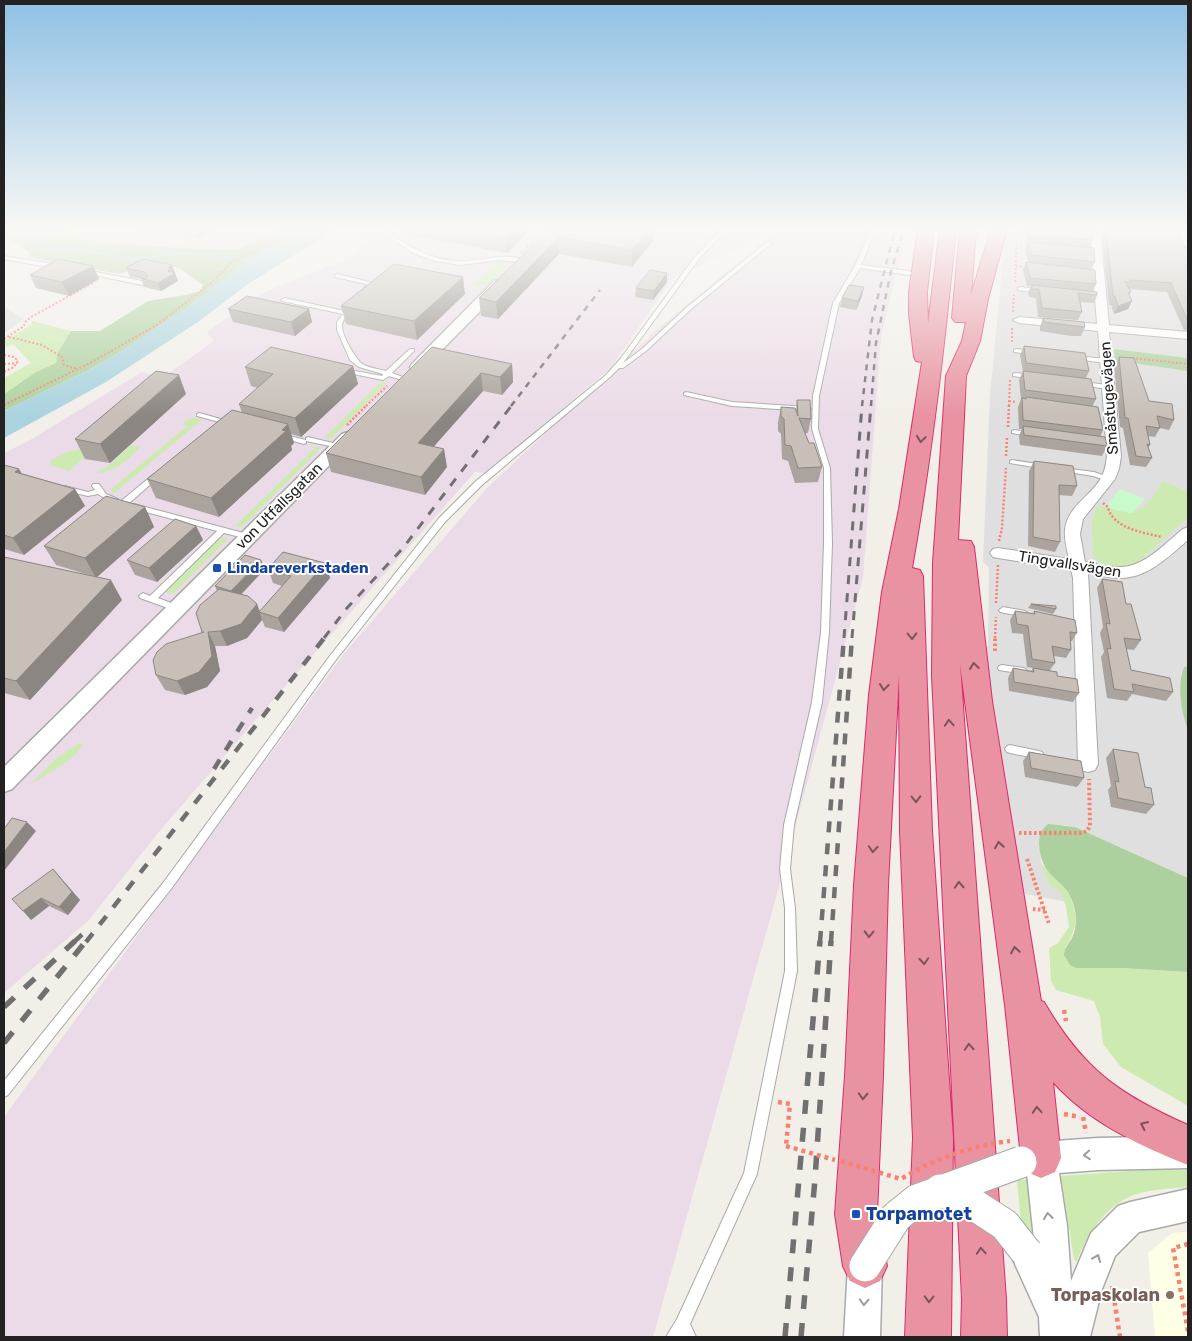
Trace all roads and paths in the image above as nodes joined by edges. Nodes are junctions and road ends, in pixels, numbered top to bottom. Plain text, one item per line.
1 (78, 292) edge
2 (200, 292) edge
3 (364, 292) edge
4 (492, 292) edge
5 (672, 292) edge
6 (710, 292) edge
7 (843, 292) edge
8 (918, 292) edge
9 (941, 292) edge
10 (963, 292) edge
11 (980, 292) edge
12 (1016, 292) edge
13 (1043, 292) edge
14 (1047, 292) edge
15 (1096, 292) edge
16 (358, 299) edge
17 (284, 300) dead end
18 (353, 306) edge
19 (347, 313) junction
20 (1015, 322) junction
21 (1104, 327) junction
22 (9, 336) junction
23 (1188, 336) edge
24 (4, 339) edge
25 (412, 350) dead end
26 (1014, 350) joint
27 (1046, 354) edge
28 (4, 355) edge
29 (11, 356) junction
30 (1066, 356) edge
31 (1106, 358) junction
32 (4, 360) edge
33 (17, 363) junction
34 (4, 364) edge
35 (1188, 364) edge
36 (78, 369) junction
37 (4, 372) edge
38 (355, 373) edge
39 (386, 375) junction
40 (1013, 375) joint
41 (608, 376) junction
42 (956, 376) junction
43 (1043, 379) edge
44 (1071, 382) edge
45 (399, 385) joint
46 (1108, 387) junction
47 (928, 390) junction
48 (686, 394) dead end
49 (1009, 401) junction
50 (1016, 402) dead end
51 (4, 406) edge
52 (815, 410) junction
53 (198, 415) dead end
54 (222, 420) junction
55 (360, 424) edge
56 (238, 425) edge
57 (214, 427) edge
58 (1014, 432) dead end
59 (272, 434) edge
60 (1041, 435) edge
61 (339, 446) junction
62 (1012, 462) dead end
63 (1048, 468) edge
64 (1057, 469) edge
65 (949, 470) junction
66 (162, 471) edge
67 (1109, 479) junction
68 (56, 486) edge
69 (1093, 498) junction
70 (124, 503) junction
71 (910, 518) junction
72 (223, 530) junction
73 (1183, 536) edge
74 (248, 537) junction
75 (998, 553) junction
76 (1078, 566) junction
77 (143, 596) dead end
78 (152, 599) junction
79 (176, 608) junction
80 (1003, 610) dead end
81 (1030, 615) edge
82 (995, 656) dead end
83 (1002, 668) dead end
84 (1029, 672) edge
85 (1010, 749) dead end
86 (1049, 756) edge
87 (1083, 763) joint
88 (4, 782) edge
89 (1017, 826) dead end
90 (1012, 833) dead end
91 (1018, 833) junction
92 (1022, 842) dead end
93 (1024, 852) dead end
94 (1049, 924) dead end
95 (1022, 998) junction
96 (4, 1091) edge
97 (776, 1111) dead end
98 (1188, 1145) edge
99 (1188, 1152) edge
100 (1026, 1153) junction
101 (845, 1162) junction
102 (940, 1190) junction
103 (1188, 1205) edge
104 (1188, 1244) edge
105 (866, 1266) junction
106 (1111, 1279) dead end
107 (682, 1324) junction
108 (1062, 1330) edge
109 (1188, 1331) edge
110 (673, 1337) edge
111 (689, 1337) edge
112 (862, 1337) edge
113 (928, 1337) edge
114 (984, 1337) edge
115 (1120, 1337) edge

1 - 22 path
2 - 36 path
3 - 16 lane
4 - 45 street
5 - 41 lane
6 - 41 lane
7 - 52 lane
8 - 47 highway
9 - 47 highway
10 - 42 highway
11 - 42 highway
12 - 20 path
13 - 14 lane
15 - 21 street, Småstugevägen
17 - 19 lane
18 - 19 lane
19 - 39 lane
20 - 21 street
20 - 26 path
21 - 23 street
21 - 31 street, Småstugevägen
22 - 24 path
22 - 36 path
25 - 39 lane
26 - 27 lane
28 - 29 path
29 - 32 path
29 - 33 path
30 - 31 lane
31 - 35 path
31 - 46 street, Småstugevägen
33 - 34 path
33 - 37 path
36 - 51 path
38 - 39 lane
39 - 45 lane
40 - 43 lane
40 - 49 path
41 - 96 lane
42 - 65 highway
44 - 46 lane
46 - 67 street, Småstugevägen
47 -> 71 highway
48 - 52 lane
49 - 50 path
49 - 75 path
52 - 107 lane
53 - 54 lane
54 - 56 lane
54 - 57 lane
55 - 61 street, von Utfallsgatan
58 - 60 lane
59 - 61 lane
61 - 74 street, von Utfallsgatan
62 - 63 lane
64 - 67 lane
95 -> 65 highway
114 -> 65 highway
66 - 70 lane
67 - 69 street, Småstugevägen
68 - 70 lane
69 - 73 path
69 - 76 street, Småstugevägen
70 - 72 lane
71 -> 101 highway
71 -> 113 highway
72 - 74 lane
72 - 78 lane
73 - 76 street, Tingvallsvägen
74 - 79 street, von Utfallsgatan
75 - 76 street, Tingvallsvägen
75 - 82 path
76 - 87 street, Småstugevägen
77 - 78 lane
78 - 79 lane
79 - 88 street, von Utfallsgatan
80 - 81 lane
83 - 84 lane
85 - 86 lane
87 - 91 path
89 - 91 path
90 - 91 path
91 - 92 path
93 - 94 path
98 -> 95 highway
100 -> 95 highway
97 - 101 path, bridge
99 -> 100 street
100 - 101 path, bridge
100 - 102 street, bridge
108 -> 100 street
101 - 105 highway
102 - 105 street, bridge
102 - 108 street, bridge
108 -> 103 street
104 - 109 path
105 -> 112 street
106 - 115 path
107 - 110 lane
107 - 111 lane

